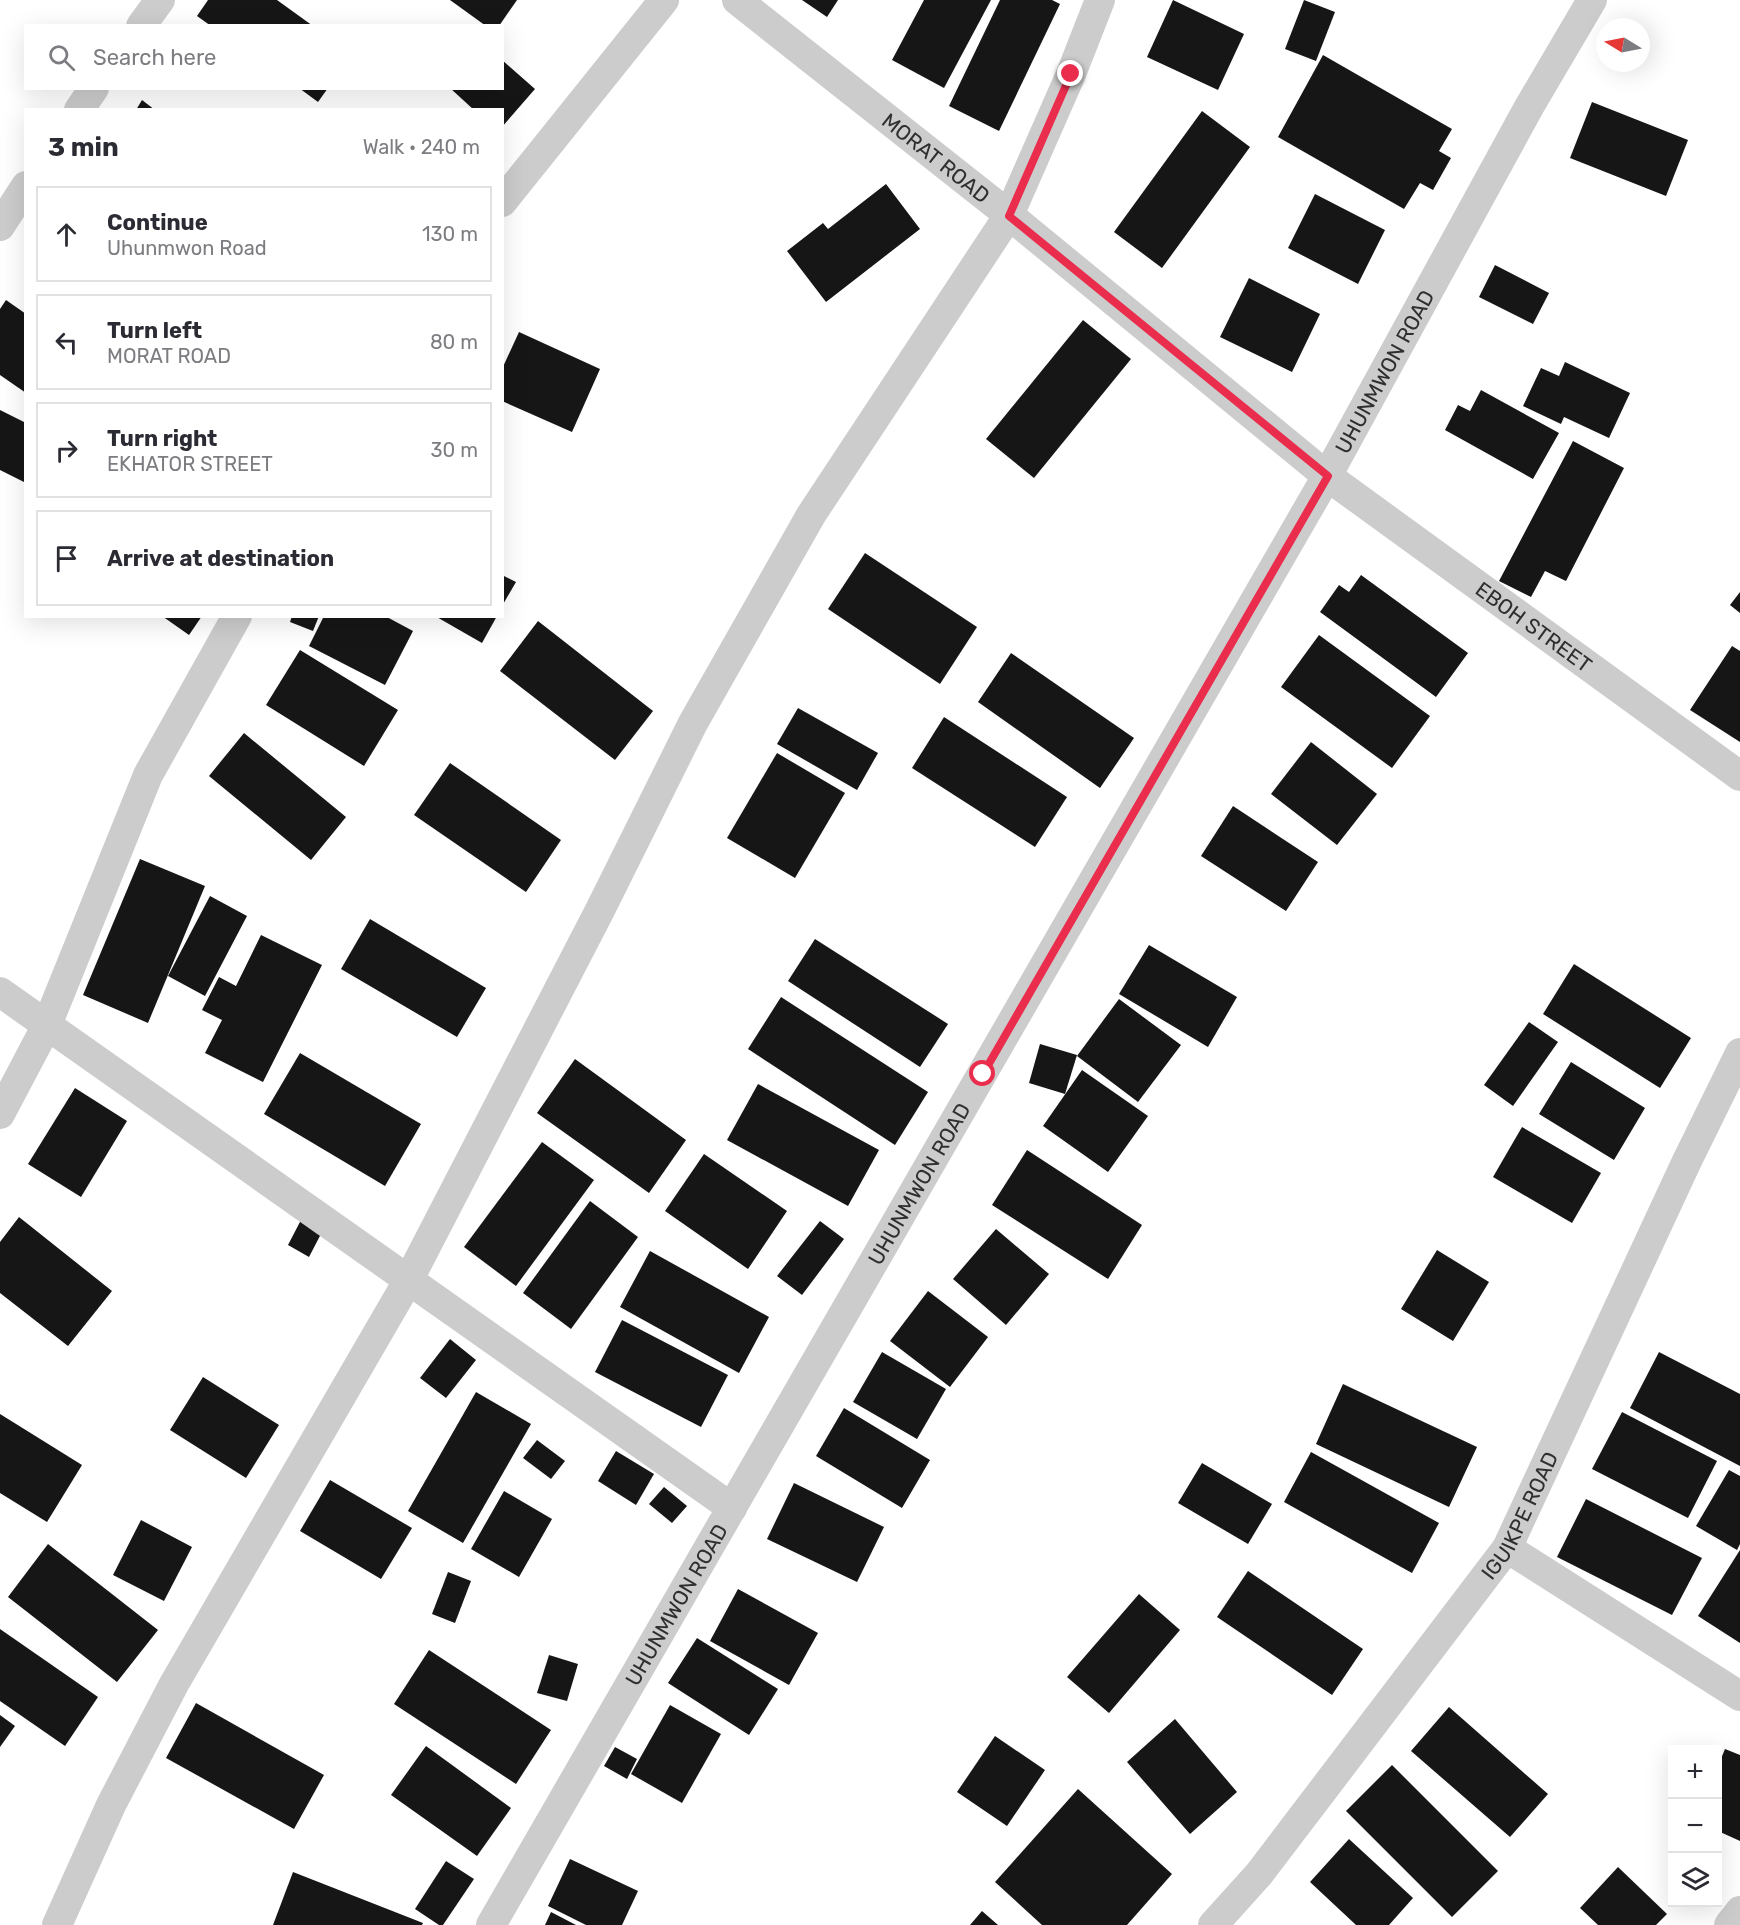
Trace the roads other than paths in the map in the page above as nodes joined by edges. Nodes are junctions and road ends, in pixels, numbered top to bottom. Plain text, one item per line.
1 (160, 0) edge
2 (664, 0) edge
3 (737, 0) edge
4 (1100, 0) edge
5 (1592, 0) edge
6 (142, 24) edge
7 (93, 90) edge
8 (80, 108) edge
9 (24, 189) edge
10 (504, 200) edge
11 (1009, 216) junction
12 (0, 226) edge
13 (1328, 476) junction
14 (236, 618) edge
15 (1740, 776) edge
16 (0, 992) edge
17 (47, 1025) junction
18 (1740, 1053) edge
19 (0, 1114) edge
20 (408, 1281) junction
21 (732, 1508) junction
22 (1507, 1548) junction
23 (1740, 1696) edge
24 (1740, 1911) edge
25 (57, 1925) edge
26 (491, 1925) edge
27 (1214, 1925) edge
28 (1729, 1925) edge

1 - 6 street
2 - 10 street
3 - 11 street, MORAT ROAD
4 - 11 street
5 - 13 street, UHUNMWON ROAD
7 - 8 street
9 - 12 street
11 - 13 street, MORAT ROAD
11 - 20 street
13 - 15 street, EBOH STREET
13 - 21 street, UHUNMWON ROAD
14 - 17 street
16 - 17 street
17 - 19 street
17 - 20 street
18 - 22 street, IGUIKPE ROAD
20 - 21 street
20 - 25 street
21 - 26 street, UHUNMWON ROAD
22 - 23 street
22 - 27 street, IGUIKPE ROAD
24 - 28 street

